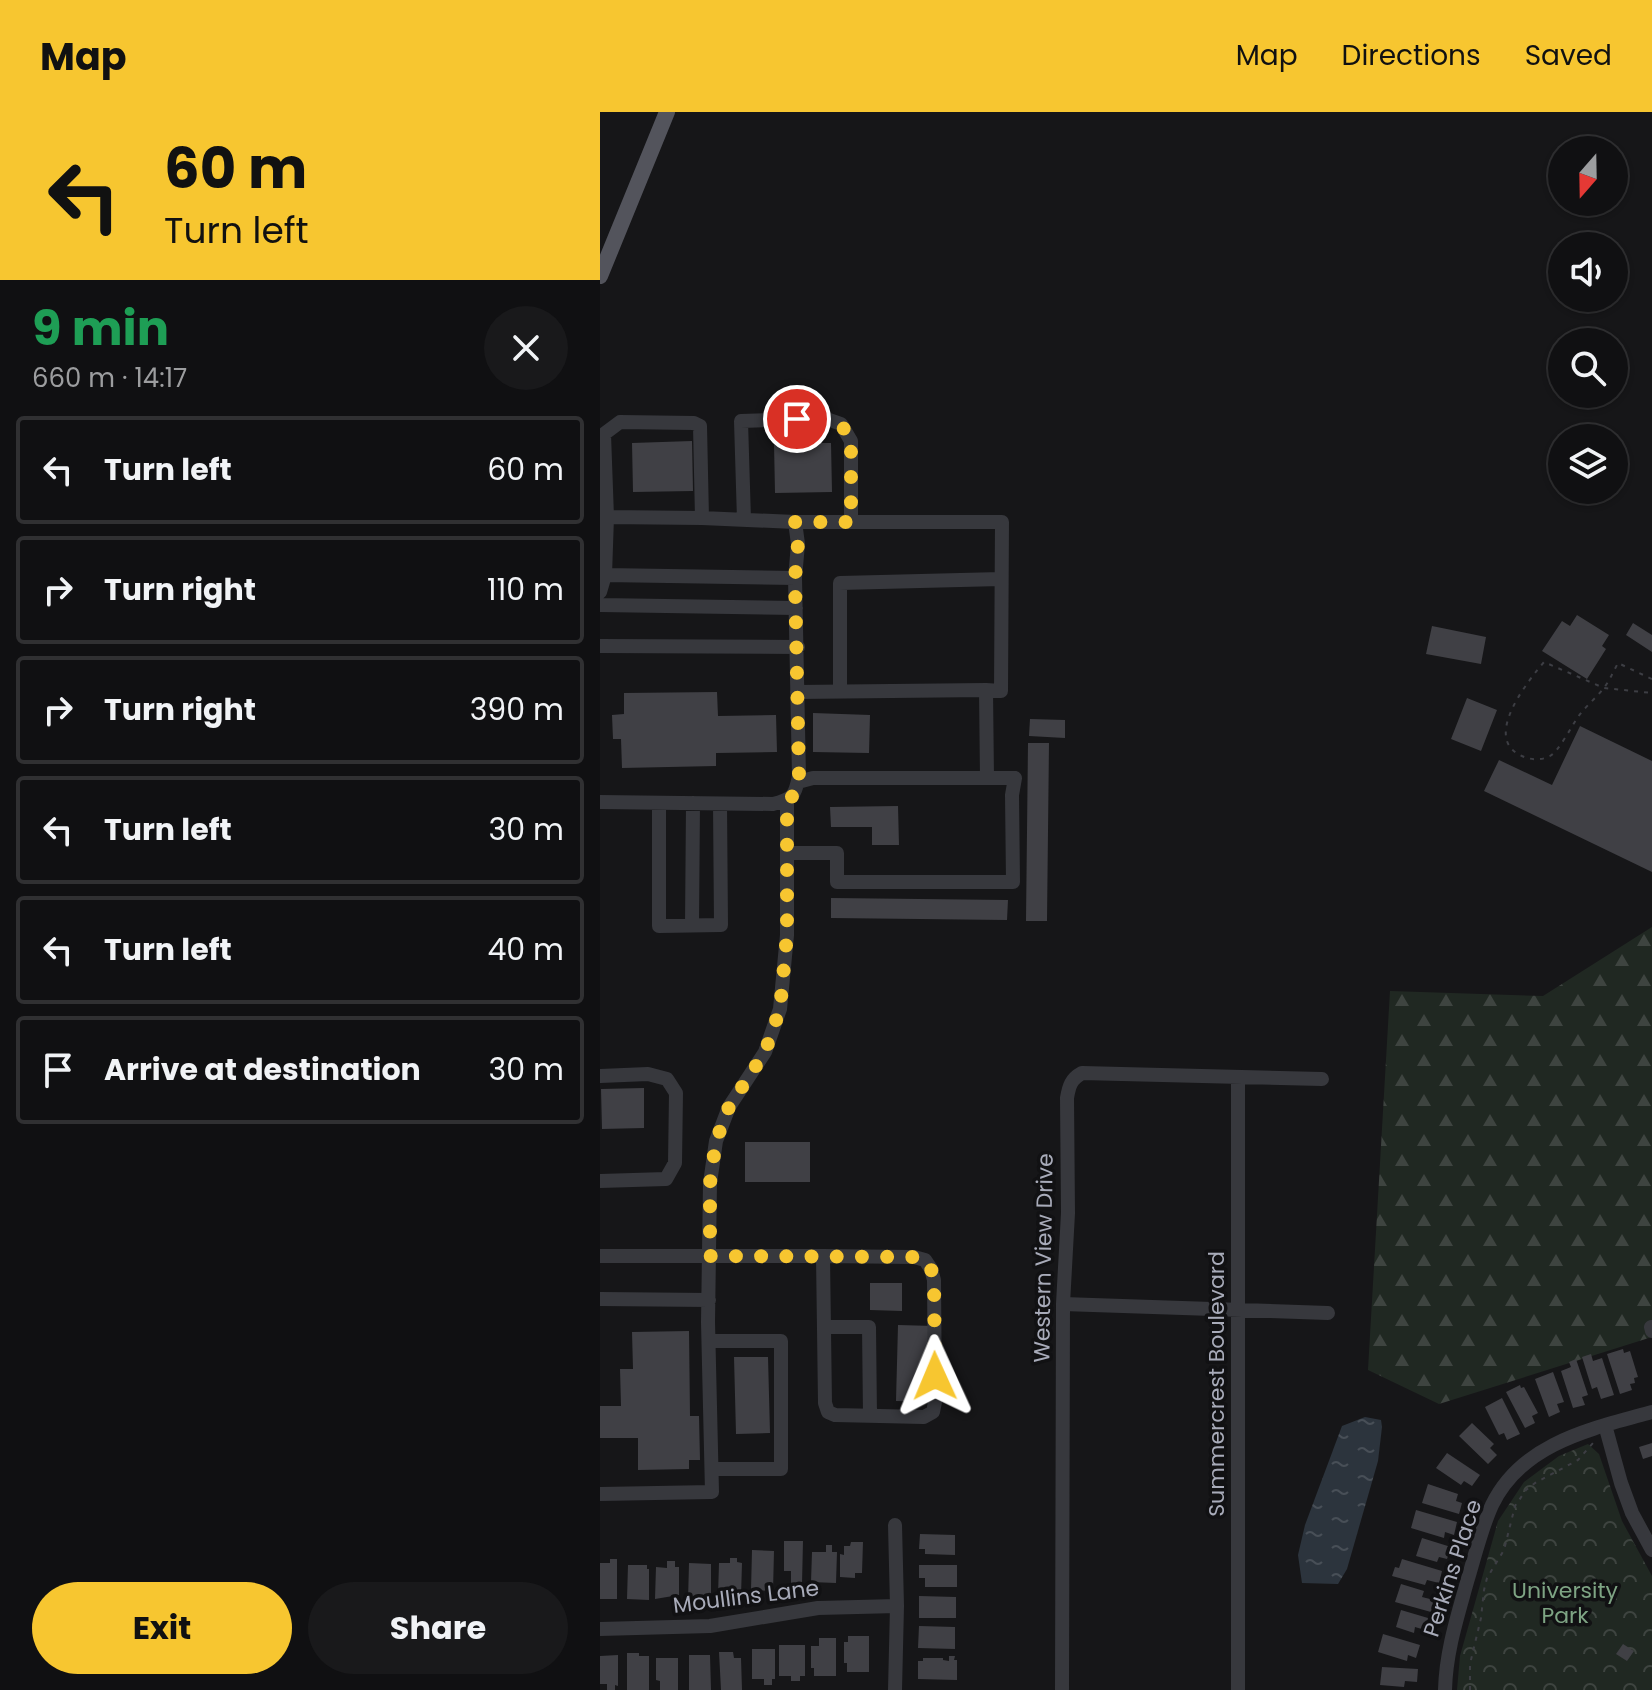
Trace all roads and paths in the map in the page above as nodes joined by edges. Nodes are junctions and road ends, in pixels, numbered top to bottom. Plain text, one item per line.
1 (667, 112) edge
2 (600, 276) edge
3 (603, 516) edge
4 (702, 518) junction
5 (744, 520) junction
6 (795, 522) junction
7 (851, 522) junction
8 (605, 575) junction
9 (795, 578) junction
10 (1001, 579) junction
11 (600, 592) edge
12 (600, 605) edge
13 (796, 608) junction
14 (600, 646) edge
15 (798, 647) junction
16 (1652, 679) edge
17 (1604, 688) junction
18 (986, 690) junction
19 (797, 692) junction
20 (840, 692) junction
21 (1652, 693) edge
22 (987, 778) junction
23 (798, 782) junction
24 (787, 801) junction
25 (600, 802) edge
26 (659, 803) junction
27 (693, 803) junction
28 (720, 804) junction
29 (787, 853) junction
30 (692, 925) junction
31 (600, 1076) edge
32 (1238, 1078) junction
33 (1322, 1079) dead end
34 (600, 1181) edge
35 (600, 1256) edge
36 (710, 1256) junction
37 (823, 1256) junction
38 (600, 1299) edge
39 (709, 1300) junction
40 (1063, 1304) junction
41 (1238, 1310) junction
42 (1328, 1313) dead end
43 (824, 1327) junction
44 (709, 1341) junction
45 (1652, 1412) edge
46 (870, 1416) junction
47 (1605, 1425) junction
48 (1594, 1442) dead end
49 (712, 1469) junction
50 (600, 1494) edge
51 (895, 1525) dead end
52 (1652, 1550) edge
53 (897, 1606) junction
54 (600, 1629) edge
55 (895, 1690) edge
56 (1062, 1690) edge
57 (1238, 1690) edge
58 (1445, 1690) edge
59 (1470, 1690) edge

1 - 2 main road
3 - 4 street
3 - 4 street
3 - 8 street
4 - 5 street
5 - 6 street
5 - 7 street
6 - 7 street
6 - 9 street
7 - 10 street
8 - 9 street
8 - 11 street
9 - 13 street
10 - 18 street
10 - 20 street
12 - 13 street
13 - 15 street
14 - 15 street
15 - 19 street
16 - 17 path
17 - 17 path
17 - 21 path
18 - 20 street
18 - 22 street
19 - 20 street
19 - 23 street
22 - 23 street
22 - 29 street
23 - 24 street
24 - 28 street
24 - 29 street
25 - 26 street
26 - 27 street
26 - 30 street
27 - 28 street
27 - 30 street
28 - 30 street
29 - 36 street
31 - 34 street
32 - 33 street, Western View Drive
32 - 40 street, Western View Drive
32 - 41 street, Summercrest Boulevard
35 - 36 street
36 - 37 street
36 - 39 street
37 - 43 street
37 - 46 street
38 - 39 street
39 - 44 street
40 - 41 street
40 - 56 street, Western View Drive
41 - 42 street
41 - 57 street, Summercrest Boulevard
43 - 46 street
43 - 46 street
44 - 49 street
44 - 49 street
45 - 47 street, Perkins Place
47 - 52 street
47 - 58 street, Perkins Place
48 - 59 path
49 - 50 street
51 - 53 street
53 - 54 street, Moullins Lane
53 - 55 street

